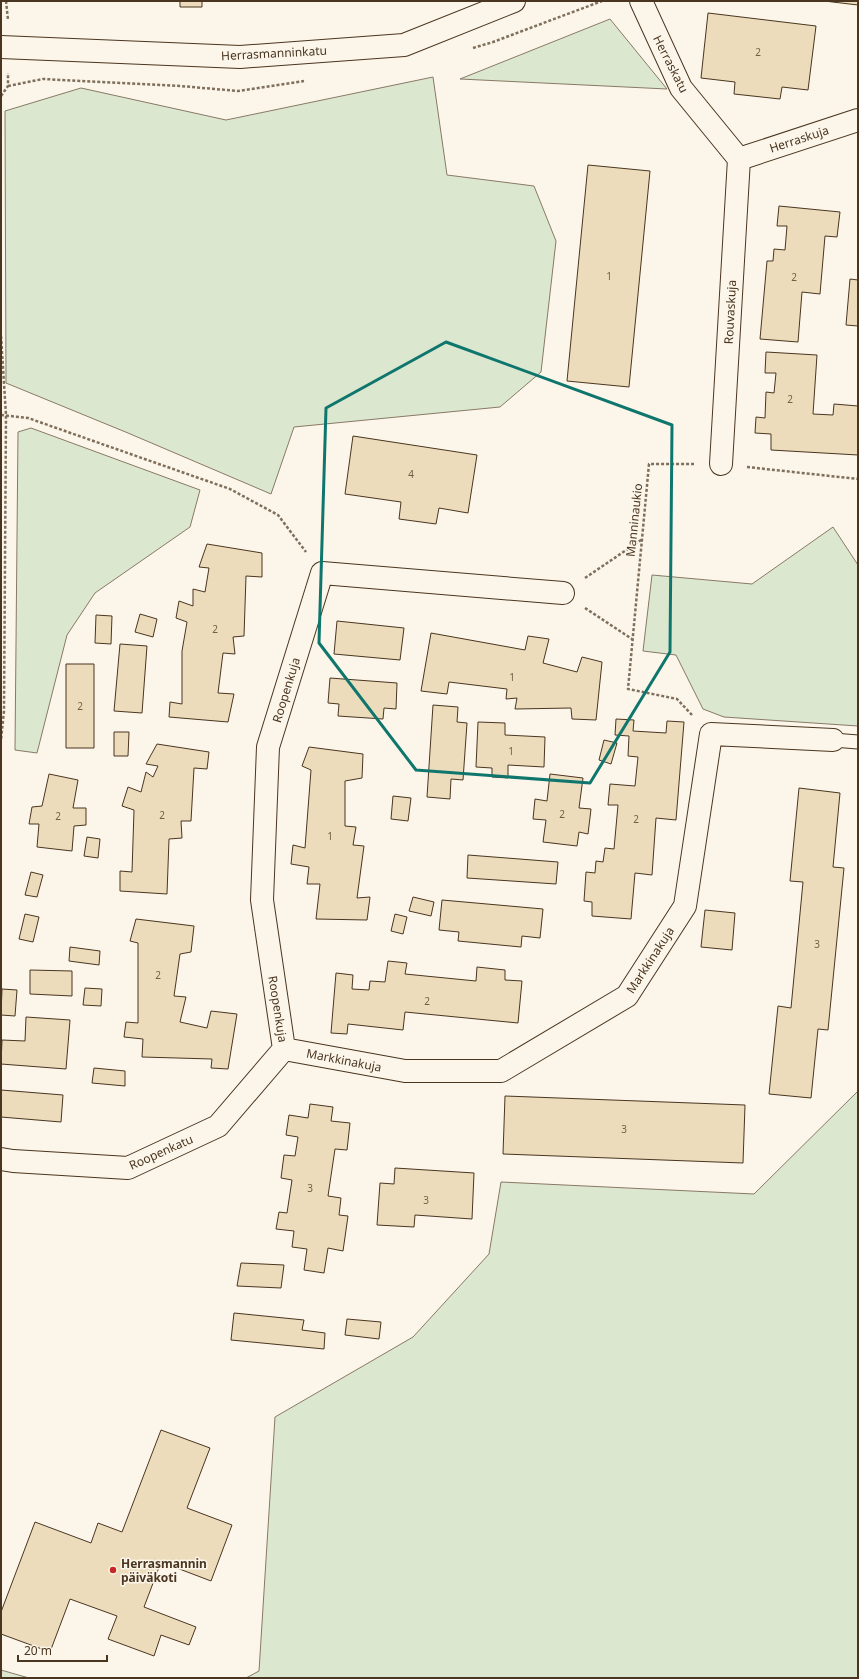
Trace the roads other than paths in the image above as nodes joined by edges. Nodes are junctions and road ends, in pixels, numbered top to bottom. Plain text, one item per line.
1 (514, 1) edge
2 (640, 1) edge
3 (1, 47) edge
4 (858, 120) edge
5 (740, 159) junction
6 (721, 464) road end
7 (563, 593) road end
8 (833, 740) joint
9 (858, 742) edge
10 (284, 1049) junction
11 (1, 1159) edge

1 - 3 street, Herrasmanninkatu
2 - 5 street, Herraskatu
4 - 5 street, Herraskuja
5 - 6 street, Rouvaskuja
7 - 10 street, Roopenkuja
8 - 9 lane
8 - 10 street, Markkinakuja
10 - 11 street, Roopenkatu

